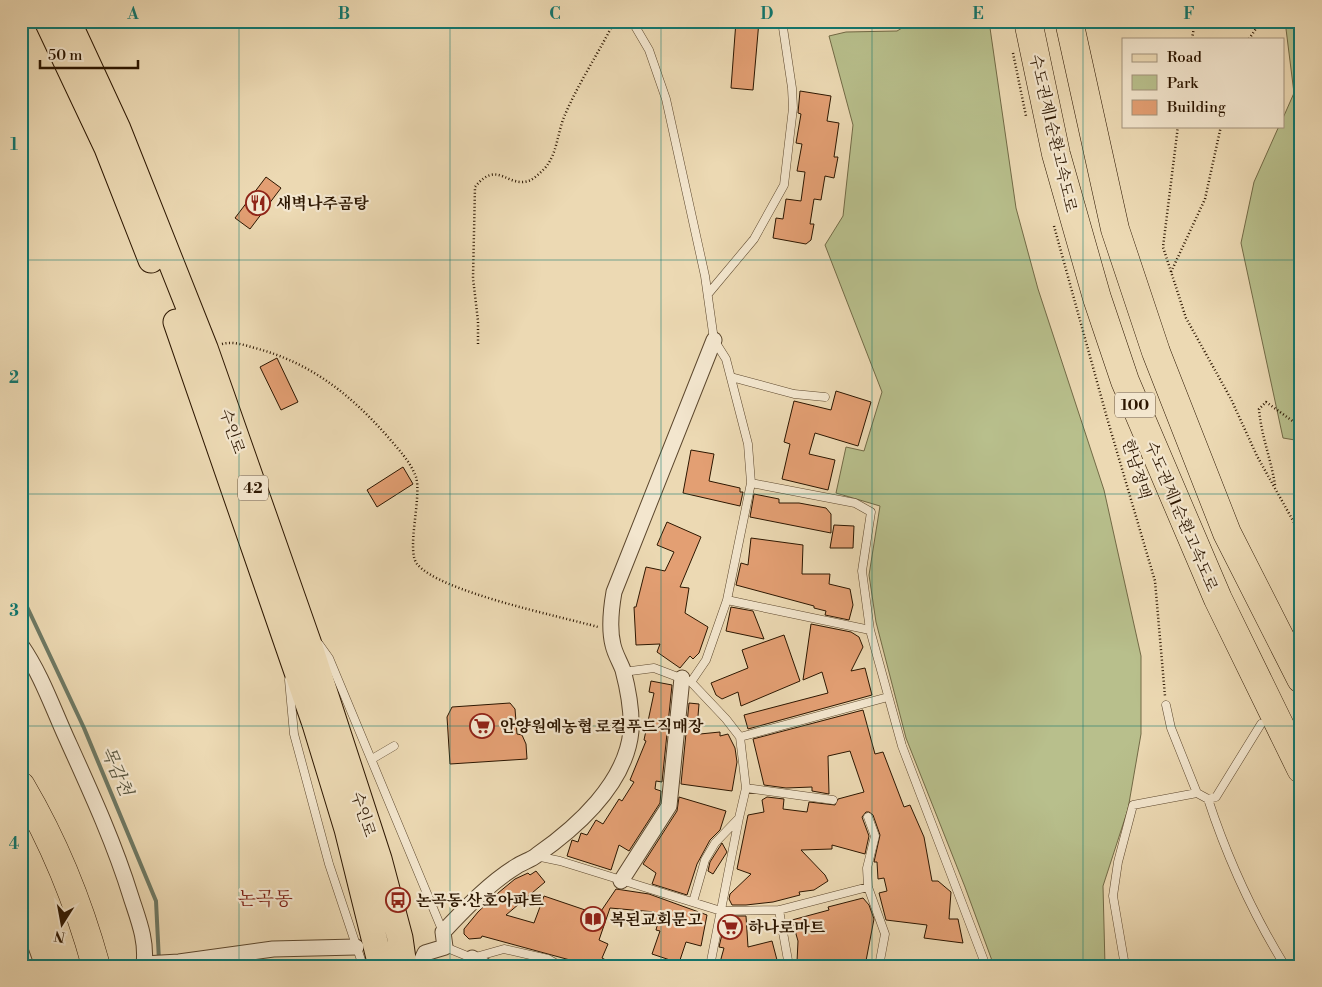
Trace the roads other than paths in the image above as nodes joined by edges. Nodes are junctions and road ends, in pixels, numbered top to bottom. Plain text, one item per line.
1 (47, 21) edge
2 (68, 21) edge
3 (632, 21) edge
4 (782, 21) edge
5 (1028, 21) edge
6 (1069, 21) edge
7 (708, 294) junction
8 (714, 340) junction
9 (731, 377) junction
10 (825, 397) dead end
11 (751, 483) junction
12 (727, 600) junction
13 (299, 616) junction
14 (870, 630) junction
15 (285, 640) junction
16 (21, 645) edge
17 (623, 672) junction
18 (1301, 679) edge
19 (686, 680) junction
20 (888, 697) junction
21 (1166, 705) road end
22 (1260, 724) dead end
23 (740, 737) junction
24 (394, 746) dead end
25 (372, 759) junction
26 (1301, 769) edge
27 (21, 786) edge
28 (746, 788) junction
29 (1198, 793) junction
30 (1208, 799) junction
31 (833, 800) dead end
32 (868, 817) dead end
33 (739, 818) junction
34 (21, 827) edge
35 (404, 840) junction
36 (395, 843) dead end
37 (536, 856) junction
38 (338, 861) dead end
39 (329, 864) junction
40 (621, 881) junction
41 (868, 887) junction
42 (693, 902) junction
43 (779, 910) junction
44 (721, 911) junction
45 (443, 932) junction
46 (356, 947) junction
47 (445, 947) junction
48 (21, 952) edge
49 (82, 962) edge
50 (478, 962) edge
51 (141, 964) edge
52 (26, 966) edge
53 (362, 966) edge
54 (381, 966) edge
55 (404, 966) edge
56 (419, 966) edge
57 (560, 966) edge
58 (710, 966) edge
59 (789, 966) edge
60 (879, 966) edge
61 (986, 966) edge
62 (1125, 966) edge
63 (1285, 966) edge

1 - 15 main road, 수인로 / 42
2 - 13 main road, 수인로 / 42
3 - 7 lane
4 - 7 lane
5 - 26 highway, 수도권제1순환고속도로 / 100
6 - 18 highway, 100
7 - 8 lane
8 - 9 lane
8 - 17 street
9 - 10 lane
9 - 11 lane
11 - 12 lane
11 - 14 lane
12 - 14 lane
12 - 19 lane
13 - 25 lane
13 - 55 main road, 수인로 / 42
14 - 20 lane
15 - 39 lane
15 - 54 main road, 수인로 / 42
16 - 51 street
17 - 19 lane
17 - 37 street
19 - 23 lane
19 - 40 street
20 - 23 lane
20 - 61 lane
21 - 29 lane
22 - 30 lane
23 - 28 lane
24 - 25 lane
25 - 35 lane
27 - 49 highway
28 - 31 lane
28 - 33 lane
29 - 30 lane
29 - 62 lane
30 - 63 lane
32 - 41 lane
33 - 42 lane
33 - 44 lane
34 - 49 highway
35 - 36 lane
35 - 45 lane
37 - 40 lane
37 - 45 street
38 - 39 lane
39 - 46 lane
40 - 42 lane
41 - 43 lane
41 - 60 lane
42 - 44 lane
43 - 44 lane
43 - 59 lane
44 - 58 lane
45 - 47 street
46 - 51 street
46 - 53 lane
47 - 50 lane
47 - 56 street
48 - 52 street
50 - 57 lane

